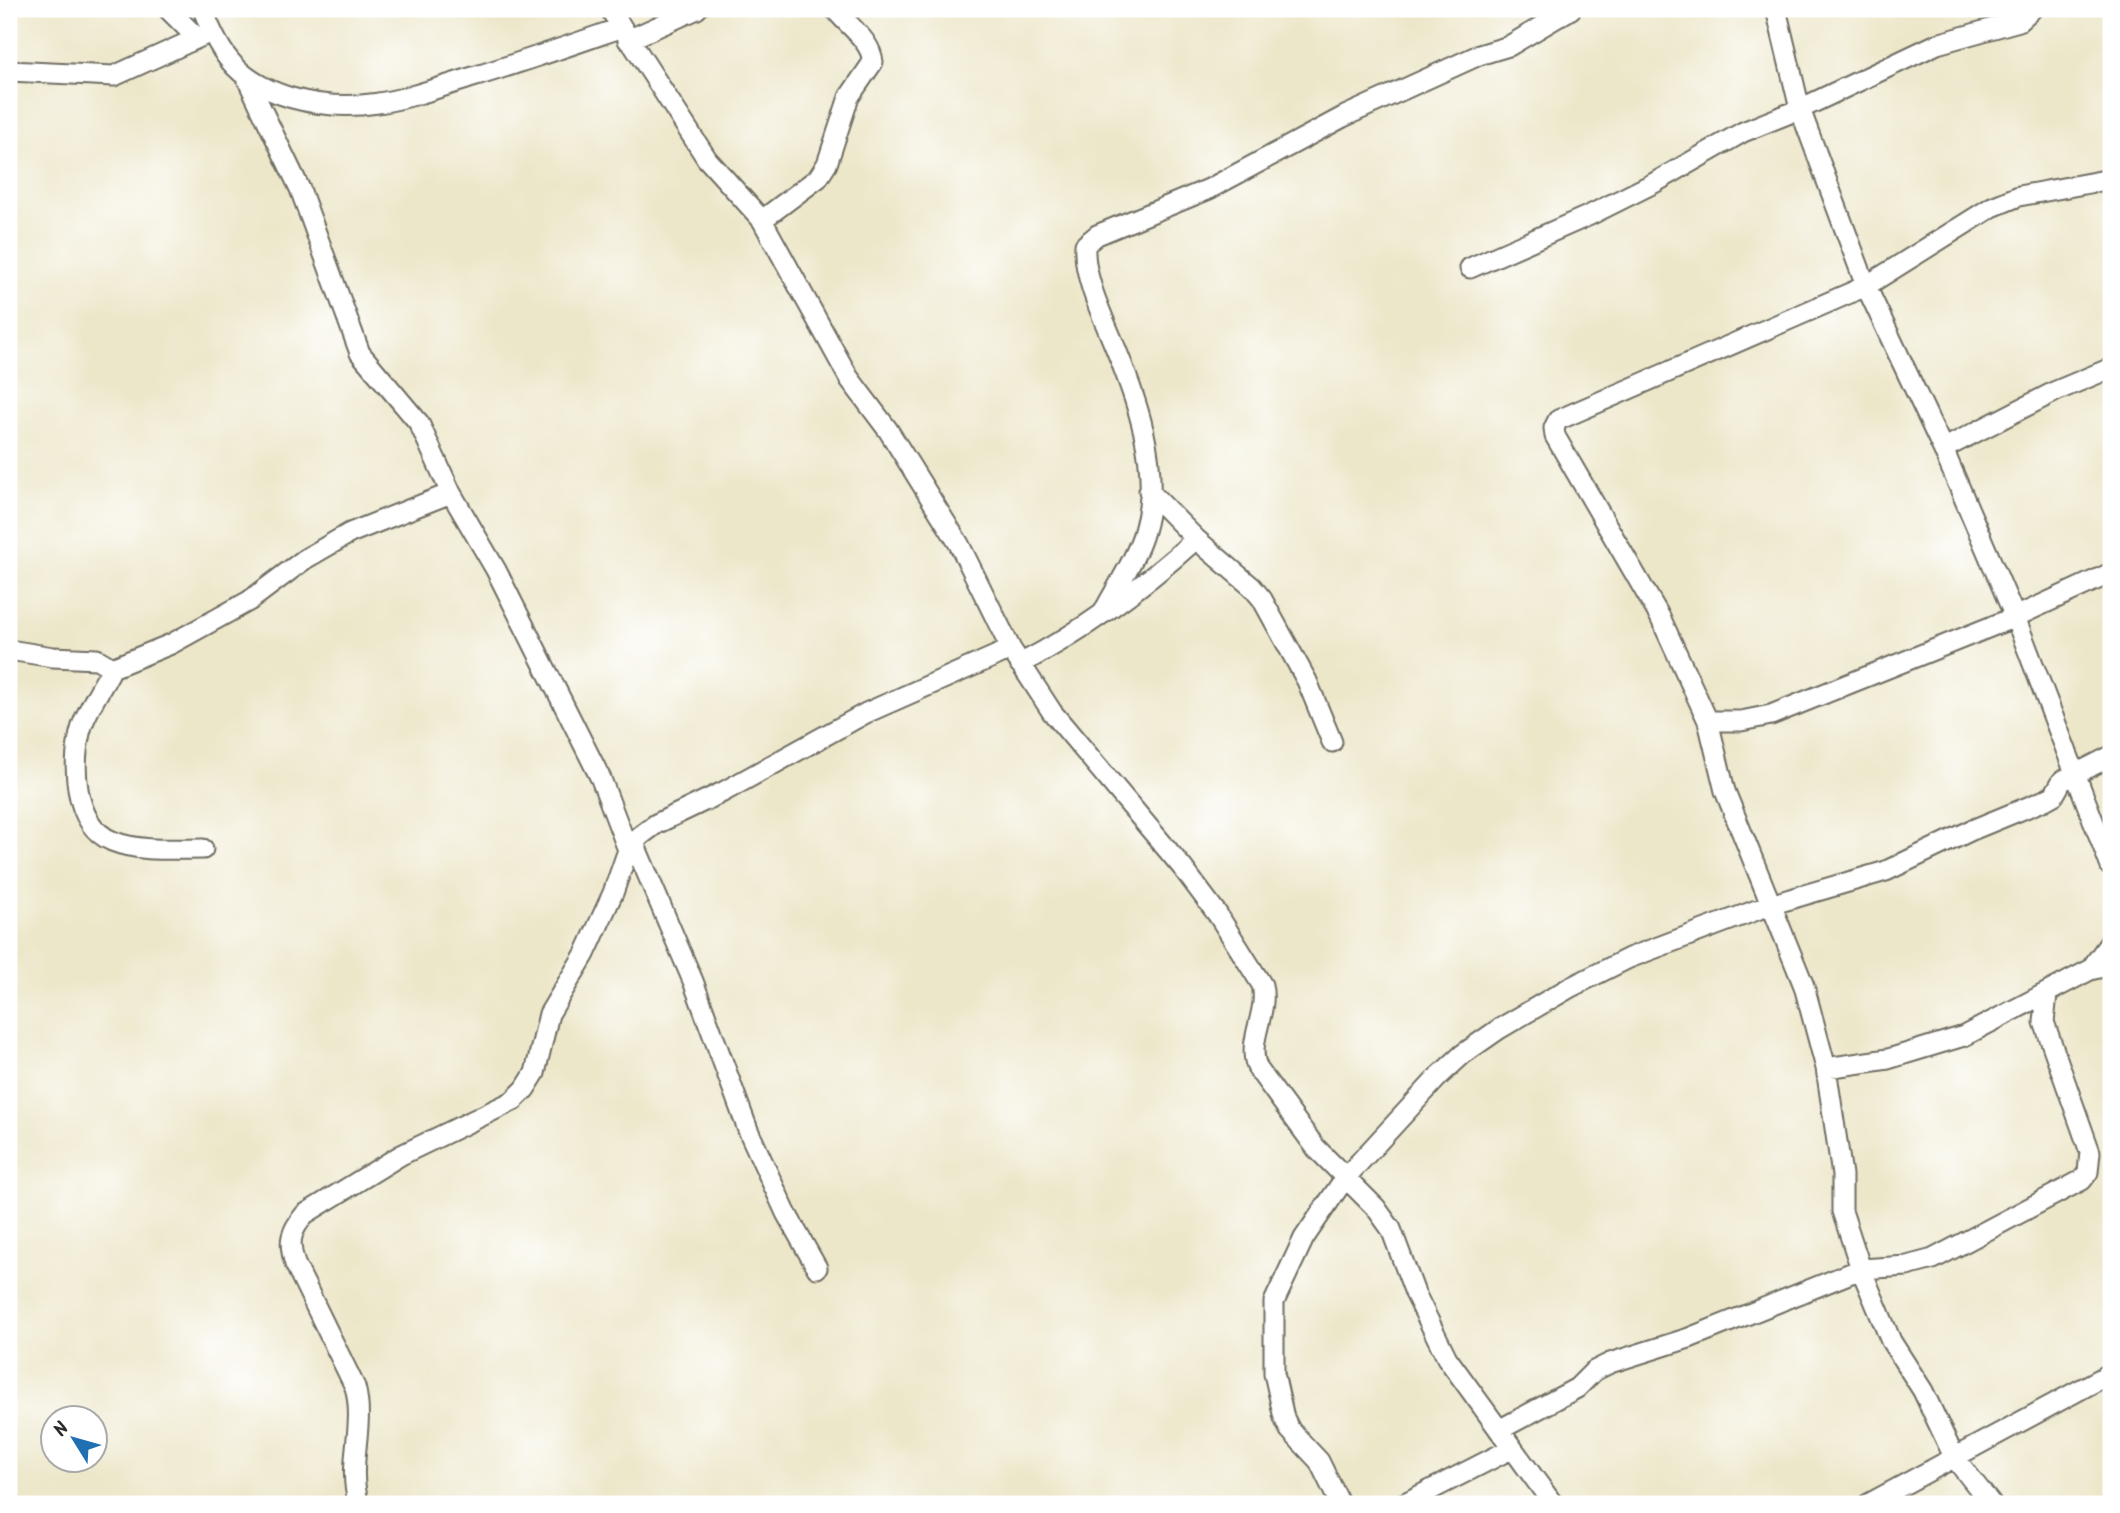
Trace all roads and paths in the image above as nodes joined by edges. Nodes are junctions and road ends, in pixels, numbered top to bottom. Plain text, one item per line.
1 (168, 9) edge
2 (203, 9) edge
3 (610, 9) edge
4 (697, 9) edge
5 (835, 9) edge
6 (1571, 9) edge
7 (1776, 9) edge
8 (2032, 9) edge
9 (624, 34) junction
10 (204, 35) junction
11 (9, 71) edge
12 (247, 79) junction
13 (1800, 109) junction
14 (2111, 178) edge
15 (762, 220) junction
16 (1470, 268) dead end
17 (1867, 286) junction
18 (2111, 368) edge
19 (1944, 449) junction
20 (1149, 491) junction
21 (451, 494) junction
22 (1196, 539) junction
23 (2111, 573) edge
24 (1103, 613) junction
25 (2015, 617) junction
26 (9, 650) edge
27 (1016, 657) junction
28 (112, 668) junction
29 (1708, 721) junction
30 (1332, 742) dead end
31 (2111, 756) edge
32 (2077, 776) junction
33 (631, 846) junction
34 (203, 849) dead end
35 (2111, 867) edge
36 (1770, 905) junction
37 (2111, 941) edge
38 (2111, 965) edge
39 (2090, 970) junction
40 (2047, 994) junction
41 (1826, 1068) junction
42 (1345, 1178) junction
43 (817, 1268) dead end
44 (1861, 1269) junction
45 (2111, 1373) edge
46 (1499, 1430) junction
47 (1511, 1449) junction
48 (1954, 1457) junction
49 (359, 1504) edge
50 (1340, 1504) edge
51 (1403, 1504) edge
52 (1553, 1504) edge
53 (1868, 1504) edge
54 (1991, 1504) edge

1 - 10 street
2 - 10 street
3 - 9 street
4 - 9 street
5 - 15 street
6 - 20 street
7 - 13 street
8 - 13 street
9 - 12 street
9 - 15 street
10 - 11 street
10 - 12 street
12 - 21 street
13 - 16 street
13 - 17 street
14 - 17 street
15 - 27 street
17 - 19 street
17 - 29 street
18 - 19 street
19 - 25 street
20 - 22 street
20 - 24 street
21 - 28 street
21 - 33 street
22 - 24 street
22 - 30 street
23 - 25 street
24 - 27 street
25 - 29 street
25 - 32 street
26 - 28 street
27 - 33 street
27 - 42 street
28 - 34 street
29 - 36 street
31 - 32 street
32 - 35 street
32 - 36 street
33 - 43 street
33 - 49 street
36 - 41 street
36 - 42 street
37 - 39 street
38 - 39 street
39 - 40 street
40 - 41 street
40 - 44 street
41 - 44 street
42 - 46 street
42 - 50 street
44 - 46 street
44 - 48 street
45 - 48 street
46 - 47 street
47 - 51 street
47 - 52 street
48 - 53 street
48 - 54 street

